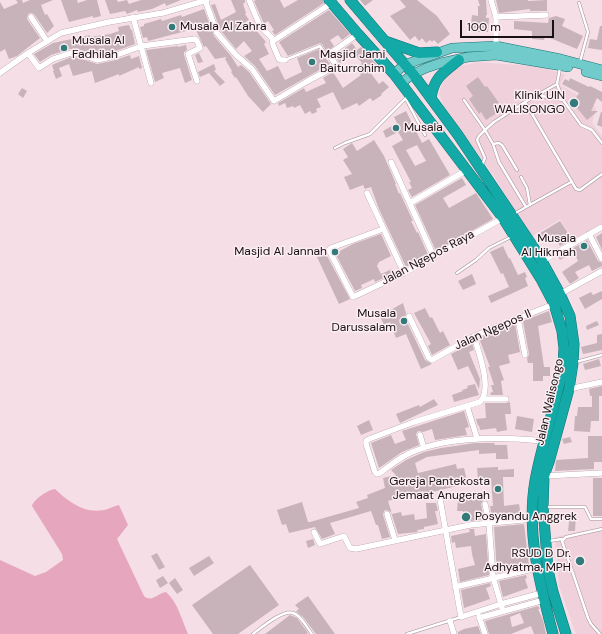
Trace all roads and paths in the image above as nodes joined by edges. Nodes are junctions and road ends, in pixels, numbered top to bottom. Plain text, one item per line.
1 (205, 0) edge
2 (249, 0) edge
3 (350, 0) edge
4 (491, 0) edge
5 (331, 2) edge
6 (579, 3) dead end
7 (546, 15) dead end
8 (31, 17) dead end
9 (133, 17) junction
10 (496, 17) junction
11 (358, 34) junction
12 (382, 39) junction
13 (273, 40) junction
14 (47, 41) junction
15 (142, 46) junction
16 (496, 50) junction
17 (437, 52) junction
18 (28, 53) junction
19 (330, 56) junction
20 (284, 60) joint
21 (459, 60) junction
22 (561, 62) junction
23 (404, 64) junction
24 (580, 64) junction
25 (602, 70) edge
26 (0, 73) edge
27 (394, 74) junction
28 (413, 74) junction
29 (602, 76) edge
30 (197, 81) dead end
31 (151, 83) dead end
32 (401, 84) junction
33 (558, 84) junction
34 (421, 86) junction
35 (537, 95) junction
36 (408, 97) junction
37 (431, 98) junction
38 (464, 100) dead end
39 (564, 100) junction
40 (525, 102) junction
41 (485, 130) junction
42 (425, 135) dead end
43 (602, 143) edge
44 (494, 144) junction
45 (335, 148) dead end
46 (391, 162) dead end
47 (480, 167) junction
48 (467, 170) junction
49 (517, 170) dead end
50 (602, 174) edge
51 (522, 177) dead end
52 (571, 182) junction
53 (367, 193) dead end
54 (410, 203) junction
55 (530, 205) junction
56 (526, 207) junction
57 (507, 217) junction
58 (602, 227) edge
59 (383, 228) junction
60 (589, 234) junction
61 (514, 236) junction
62 (434, 256) junction
63 (602, 259) edge
64 (540, 265) junction
65 (602, 271) edge
66 (404, 273) junction
67 (457, 273) dead end
68 (560, 294) junction
69 (554, 304) junction
70 (409, 316) dead end
71 (518, 319) junction
72 (474, 336) junction
73 (525, 355) dead end
74 (602, 355) edge
75 (573, 363) junction
76 (602, 382) edge
77 (569, 390) junction
78 (483, 399) junction
79 (506, 399) dead end
80 (467, 406) junction
81 (420, 435) dead end
82 (477, 438) junction
83 (544, 441) junction
84 (424, 448) junction
85 (602, 473) edge
86 (544, 476) junction
87 (440, 499) dead end
88 (486, 504) dead end
89 (543, 507) junction
90 (388, 514) dead end
91 (533, 519) junction
92 (602, 520) edge
93 (488, 523) junction
94 (446, 529) junction
95 (602, 529) edge
96 (314, 532) dead end
97 (562, 539) junction
98 (395, 540) junction
99 (546, 542) junction
100 (537, 568) junction
101 (493, 577) junction
102 (455, 587) junction
103 (543, 597) junction
104 (501, 604) junction
105 (477, 611) junction
106 (503, 611) junction
107 (461, 617) junction
108 (480, 618) junction
109 (450, 621) junction
110 (253, 634) edge
111 (312, 634) edge
112 (406, 634) edge
113 (454, 634) edge
114 (485, 634) edge
115 (553, 634) edge
116 (566, 634) edge
117 (600, 634) edge

1 - 9 street
1 - 19 street
2 - 13 street
3 - 12 highway, Jalan Walisongo
4 - 10 street
5 - 11 highway, Jalan Walisongo
5 - 13 street
6 - 24 lane
7 - 10 street
8 - 14 street
9 - 14 street
9 - 15 street
10 - 16 street
11 - 19 street
11 - 27 highway, Jalan Walisongo
12 - 17 highway
12 - 23 highway, Jalan Walisongo
13 - 20 street
14 - 18 street
15 - 18 street
15 - 30 street
15 - 31 street
16 - 17 main road
16 - 21 main road
16 - 22 main road
17 - 23 main road
18 - 26 street
19 - 20 lane
21 - 28 main road
21 - 37 highway
22 - 24 main road
22 - 29 main road
22 - 33 lane
23 - 27 main road
23 - 28 highway, Jalan Walisongo
24 - 25 main road
27 - 32 highway, Jalan Walisongo
28 - 32 main road
28 - 34 highway, Jalan Walisongo
32 - 36 highway, Jalan Walisongo
33 - 35 lane
33 - 39 lane
34 - 36 lane
34 - 37 highway, Jalan Walisongo
35 - 39 lane
35 - 40 lane
36 - 42 lane
36 - 45 lane
36 - 48 highway, Jalan Walisongo
37 - 47 highway, Jalan Walisongo
38 - 41 lane
39 - 43 lane
40 - 41 lane
40 - 52 lane
41 - 44 lane
41 - 47 lane
44 - 49 lane
44 - 56 lane
46 - 54 street
47 - 57 highway, Jalan Walisongo
48 - 54 street
48 - 57 highway, Jalan Walisongo
50 - 52 lane
51 - 55 lane
52 - 55 lane
53 - 59 street
54 - 62 street
55 - 56 lane
56 - 57 lane
57 - 61 highway, Jalan Walisongo
57 - 62 street, Jalan Ngepos Raya
57 - 64 highway, Jalan Walisongo
58 - 60 street
59 - 66 street
59 - 66 street, Jalan Ngepos Raya
60 - 63 street
60 - 64 street
61 - 64 highway, Jalan Walisongo
61 - 67 lane
62 - 66 street, Jalan Ngepos Raya
64 - 68 highway, Jalan Walisongo
64 - 69 highway, Jalan Walisongo
65 - 68 street
68 - 75 highway, Jalan Walisongo
69 - 71 street, Jalan Ngepos II
69 - 83 highway, Jalan Walisongo
70 - 72 street, Jalan Ngepos II
71 - 72 street, Jalan Ngepos II
71 - 73 street
72 - 78 street
74 - 75 lane
75 - 77 highway, Jalan Walisongo
76 - 77 street
77 - 86 highway, Jalan Walisongo
78 - 79 street
78 - 80 street
80 - 82 street
80 - 84 street
81 - 84 street
82 - 83 street
82 - 84 street
83 - 91 highway, Jalan Walisongo
85 - 86 street
86 - 89 highway, Jalan Walisongo
87 - 94 street
88 - 93 street
89 - 92 lane
89 - 99 highway, Jalan Walisongo
90 - 98 street
91 - 93 street
91 - 100 highway, Jalan Walisongo
93 - 94 street
93 - 101 street
94 - 98 street
94 - 102 street
95 - 97 lane
96 - 98 street
97 - 99 lane
97 - 117 lane
99 - 116 highway, Jalan Walisongo
100 - 101 street
100 - 103 highway, Jalan Walisongo
101 - 102 street
101 - 104 street
102 - 107 street
103 - 104 street
103 - 106 street
103 - 115 highway, Jalan Walisongo
104 - 105 street
104 - 106 street
105 - 107 street
105 - 108 street
106 - 108 street
107 - 109 lane
108 - 114 street
109 - 112 lane
109 - 113 street
110 - 111 lane

